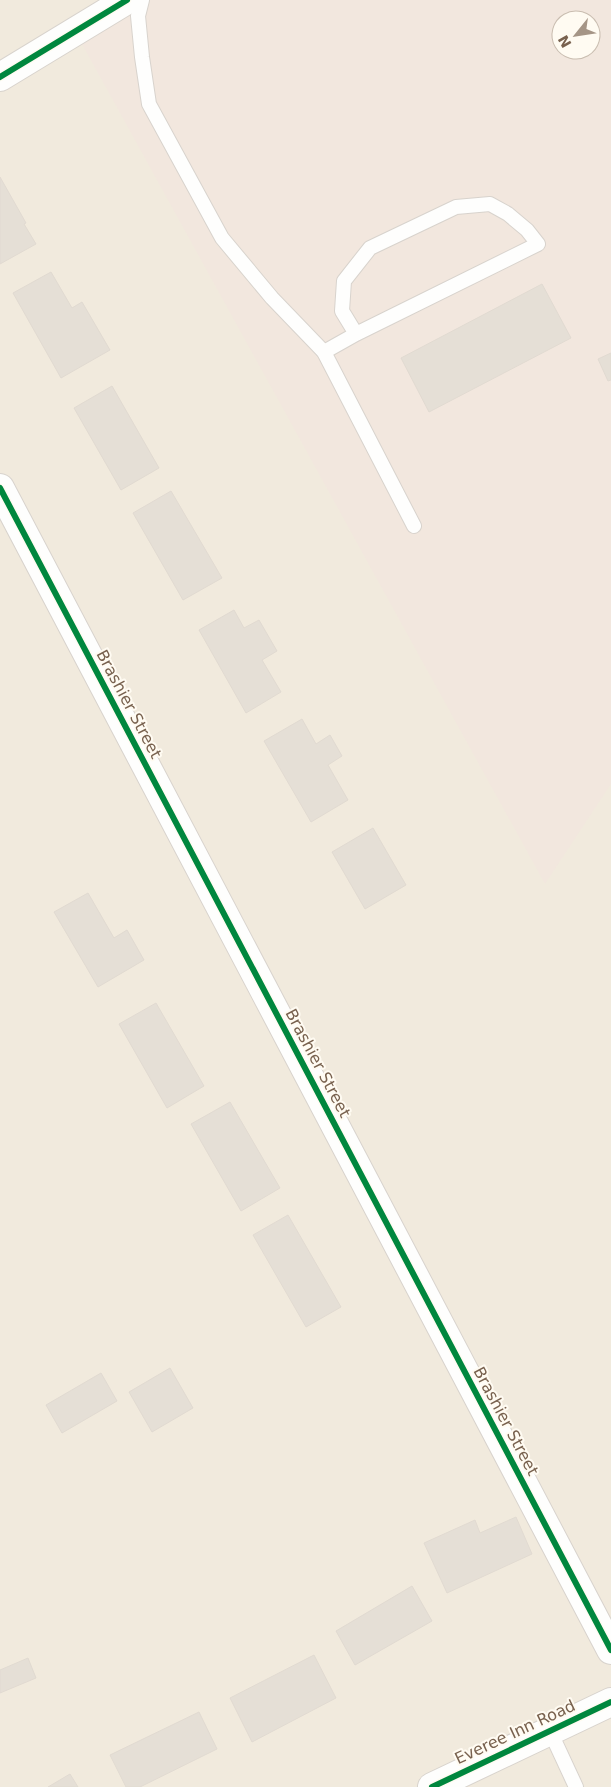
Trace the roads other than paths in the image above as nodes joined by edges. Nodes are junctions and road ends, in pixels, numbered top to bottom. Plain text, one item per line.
1 (127, 0) edge
2 (142, 0) edge
3 (0, 78) edge
4 (356, 334) junction
5 (324, 352) junction
6 (0, 488) edge
7 (414, 526) dead end
8 (611, 1650) edge
9 (611, 1702) edge
10 (550, 1731) junction
11 (432, 1787) edge
12 (576, 1787) edge

1 - 3 street
2 - 5 lane
4 - 4 lane
4 - 5 lane
5 - 7 lane
6 - 8 street, Brashier Street
9 - 10 street, Everee Inn Road
10 - 11 street, Everee Inn Road
10 - 12 lane

